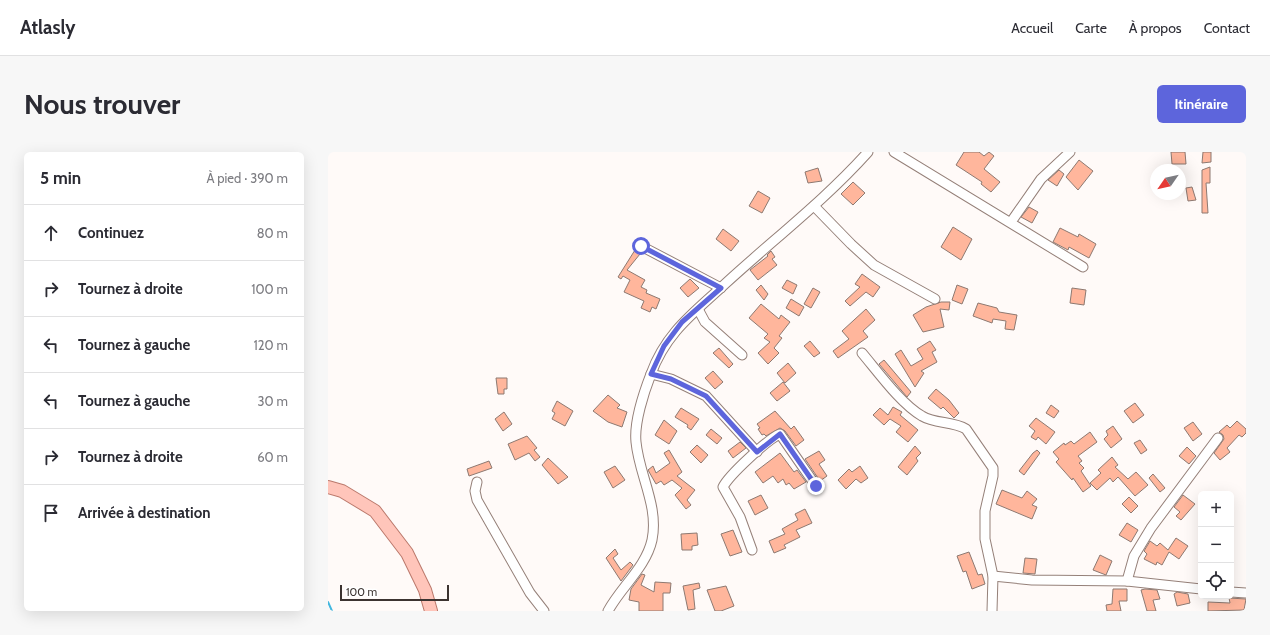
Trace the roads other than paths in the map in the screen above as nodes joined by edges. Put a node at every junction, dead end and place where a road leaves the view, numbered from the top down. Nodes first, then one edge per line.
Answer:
1 (868, 152) edge
2 (894, 152) edge
3 (1070, 152) edge
4 (814, 206) junction
5 (1011, 222) junction
6 (641, 246) dead end
7 (1083, 267) dead end
8 (721, 288) junction
9 (935, 299) dead end
10 (698, 309) junction
11 (862, 353) dead end
12 (742, 355) dead end
13 (651, 374) junction
14 (1218, 438) dead end
15 (757, 452) junction
16 (477, 482) dead end
17 (816, 486) dead end
18 (328, 487) edge
19 (752, 550) dead end
20 (993, 576) junction
21 (1127, 581) junction
22 (1198, 589) edge
23 (1234, 592) edge
24 (1246, 593) edge
25 (609, 610) edge
26 (431, 611) edge
27 (544, 611) edge
28 (992, 611) edge

1 - 4 street
2 - 5 street
3 - 5 street
4 - 8 street
4 - 9 street
5 - 7 street
6 - 8 street
8 - 10 street
10 - 12 street
10 - 13 street
11 - 20 street
13 - 15 street
13 - 25 street
14 - 21 street
15 - 17 street
15 - 19 street
16 - 27 street
18 - 26 main road
20 - 21 street
20 - 28 street
21 - 22 street
23 - 24 street

